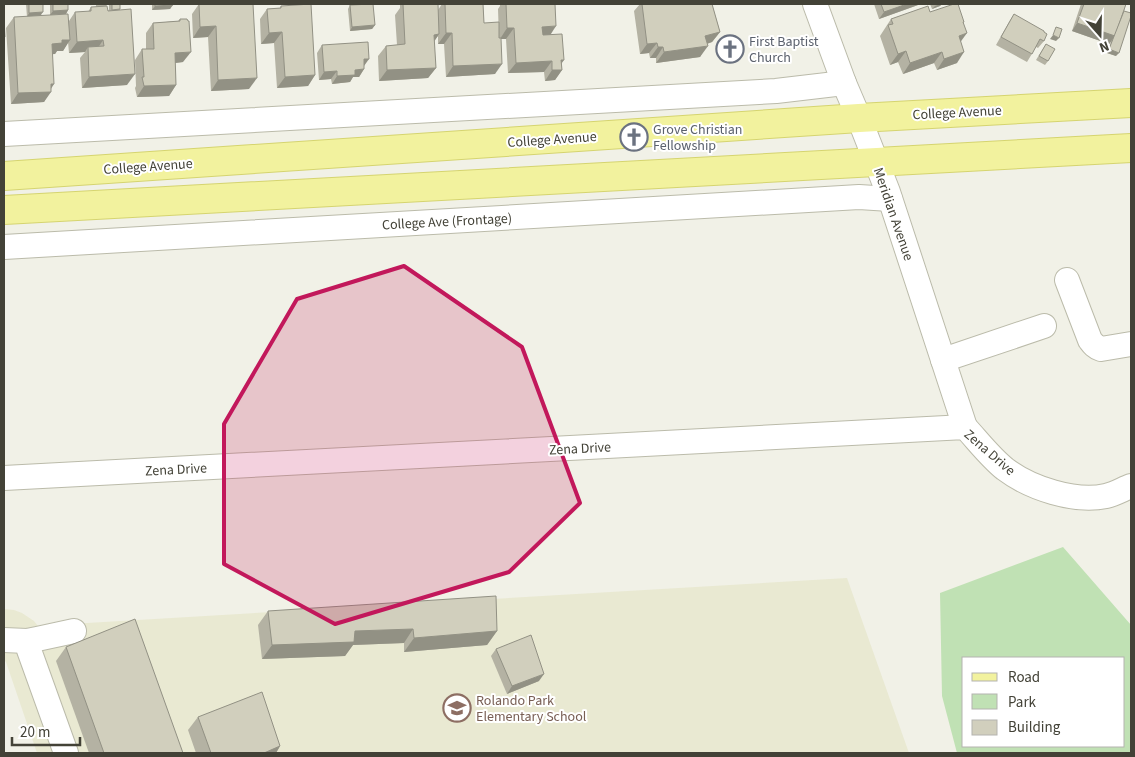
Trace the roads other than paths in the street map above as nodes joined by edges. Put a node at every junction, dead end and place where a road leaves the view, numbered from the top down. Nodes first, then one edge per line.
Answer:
1 (815, 4) edge
2 (844, 83) junction
3 (1131, 103) edge
4 (859, 118) junction
5 (4, 134) edge
6 (1131, 148) edge
7 (876, 162) junction
8 (4, 176) edge
9 (890, 199) junction
10 (4, 210) edge
11 (4, 247) edge
12 (1067, 280) dead end
13 (1044, 326) dead end
14 (1131, 344) edge
15 (943, 360) junction
16 (965, 427) junction
17 (4, 478) edge
18 (1131, 486) edge
19 (74, 631) dead end
20 (4, 640) edge
21 (27, 641) junction
22 (66, 753) edge

1 - 2 street, Meridian Avenue
2 - 4 street, Meridian Avenue
2 - 5 street
3 - 4 main road, College Avenue
4 - 7 street, Meridian Avenue
4 - 8 main road, College Avenue
6 - 7 main road
7 - 9 street, Meridian Avenue
7 - 10 main road
9 - 11 street, College Ave (Frontage)
9 - 15 street, Meridian Avenue
12 - 14 street
13 - 15 street
15 - 16 street, Meridian Avenue
16 - 17 street, Zena Drive
16 - 18 street, Zena Drive
19 - 21 street
20 - 21 street
21 - 22 street

